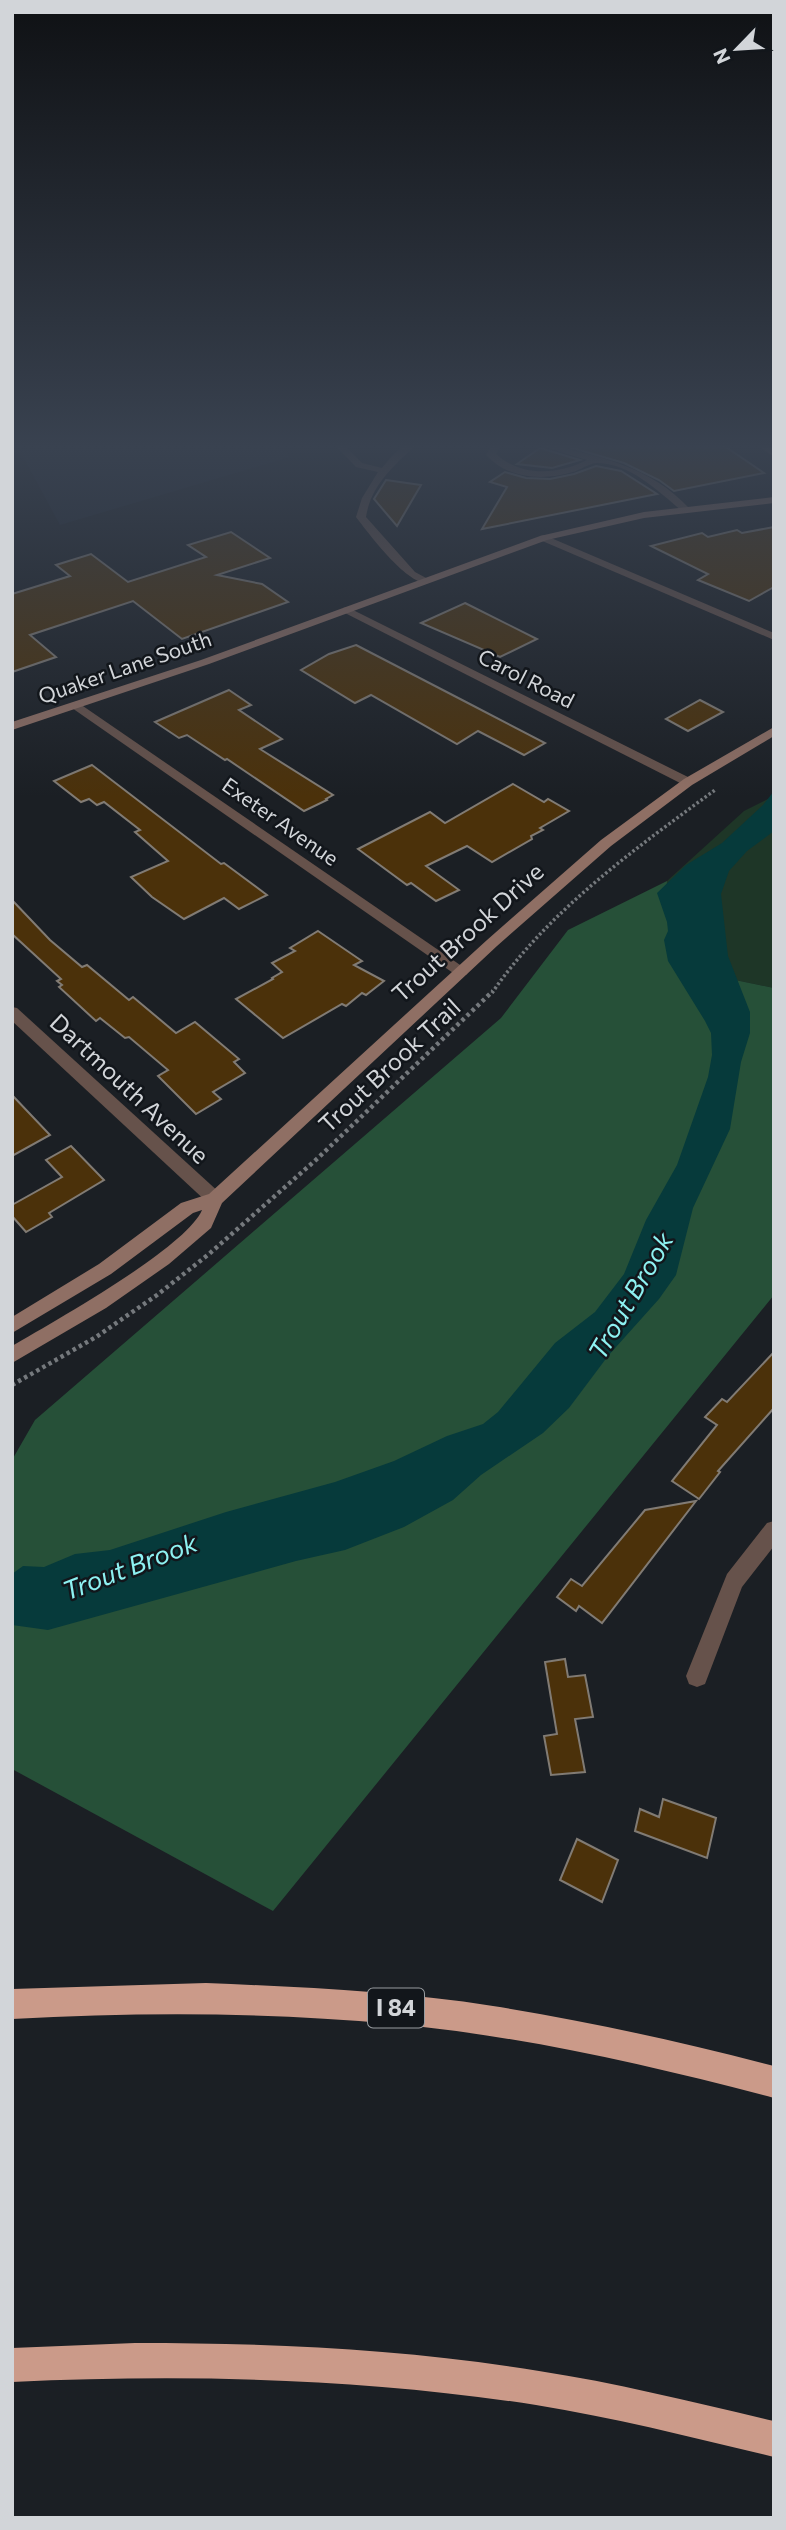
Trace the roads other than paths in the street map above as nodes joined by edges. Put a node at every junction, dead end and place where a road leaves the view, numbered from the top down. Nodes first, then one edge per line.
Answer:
1 (400, 561) edge
2 (480, 561) edge
3 (598, 561) edge
4 (424, 581) junction
5 (347, 610) junction
6 (774, 637) edge
7 (76, 706) junction
8 (12, 726) edge
9 (774, 731) edge
10 (688, 782) junction
11 (461, 972) junction
12 (12, 1012) edge
13 (215, 1199) junction
14 (12, 1326) edge
15 (12, 1355) edge
16 (774, 1530) edge
17 (697, 1676) dead end
18 (12, 2004) edge
19 (774, 2082) edge
20 (12, 2365) edge
21 (774, 2439) edge

1 - 4 street
2 - 4 main road, Quaker Lane South
3 - 6 street
4 - 5 main road, Quaker Lane South
5 - 7 main road, Quaker Lane South
5 - 10 street, Carol Road
7 - 8 main road, Quaker Lane South
7 - 11 street, Exeter Avenue
9 - 10 main road, Trout Brook Drive
10 - 11 main road, Trout Brook Drive
11 - 13 main road, Trout Brook Drive
12 - 13 street, Dartmouth Avenue
13 - 14 main road, Trout Brook Drive
13 - 15 main road, Trout Brook Drive
16 - 17 street
18 - 19 highway, I 84
20 - 21 highway

